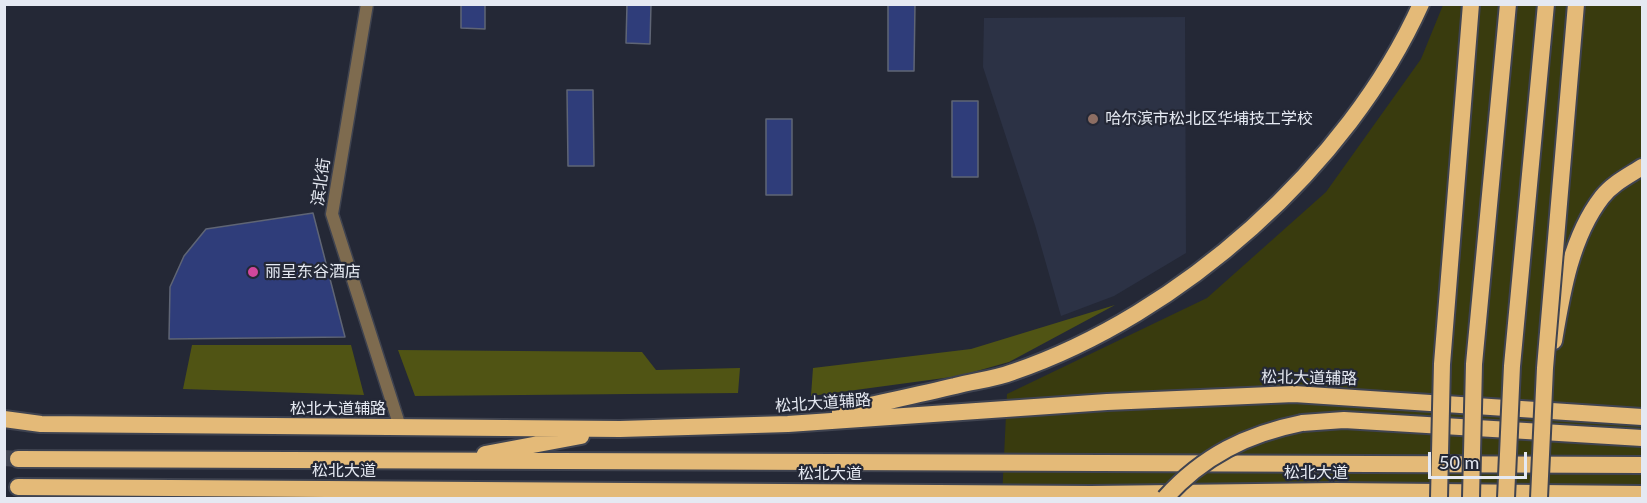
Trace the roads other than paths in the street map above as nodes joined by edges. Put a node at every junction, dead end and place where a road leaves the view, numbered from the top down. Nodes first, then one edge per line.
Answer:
1 (367, 4) edge
2 (1421, 4) edge
3 (1471, 4) edge
4 (1508, 4) edge
5 (1546, 4) edge
6 (1576, 4) edge
7 (1642, 167) edge
8 (1544, 392) junction
9 (1642, 417) edge
10 (4, 419) edge
11 (788, 424) junction
12 (400, 428) junction
13 (620, 429) junction
14 (1642, 438) edge
15 (18, 459) tunnel mouth
16 (447, 462) junction
17 (1642, 465) edge
18 (18, 487) dead end
19 (472, 490) junction
20 (1642, 494) edge
21 (510, 498) edge
22 (1166, 498) edge
23 (1439, 498) edge
24 (1470, 498) edge
25 (1506, 498) edge
26 (1539, 498) edge

1 - 12 street, 滨北街
2 - 11 highway
3 - 23 highway, bridge
4 - 24 highway, bridge
5 - 25 highway, bridge
6 - 8 highway, bridge
7 - 8 highway, bridge
8 - 26 highway, bridge
9 - 11 highway, 松北大道辅路
10 - 12 highway, 松北大道辅路
11 - 13 highway, 松北大道辅路
12 - 13 highway, 松北大道辅路
13 - 16 highway
14 - 22 highway, bridge
15 - 16 highway, 松北大道
16 - 17 highway, 松北大道
18 - 19 highway, 松北大道
19 - 20 highway, 松北大道
19 - 21 highway

